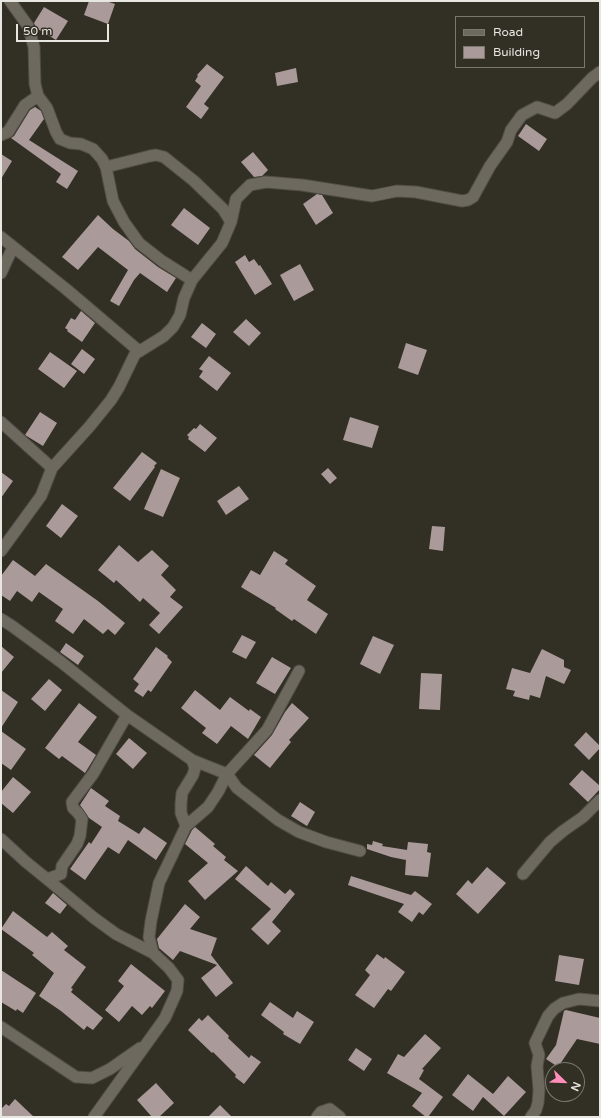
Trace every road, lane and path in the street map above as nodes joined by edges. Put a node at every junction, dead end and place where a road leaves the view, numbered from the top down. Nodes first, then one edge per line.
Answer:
1 (10, 1) edge
2 (600, 72) edge
3 (38, 96) junction
4 (1, 135) edge
5 (106, 167) junction
6 (231, 222) junction
7 (1, 237) edge
8 (13, 247) junction
9 (1, 273) edge
10 (192, 280) junction
11 (139, 351) junction
12 (1, 422) edge
13 (52, 468) junction
14 (1, 551) edge
15 (1, 619) edge
16 (299, 670) dead end
17 (127, 715) junction
18 (192, 760) junction
19 (227, 774) junction
20 (600, 800) edge
21 (186, 826) junction
22 (1, 839) edge
23 (360, 851) dead end
24 (523, 874) dead end
25 (48, 879) junction
26 (153, 953) junction
27 (600, 1001) edge
28 (1, 1027) edge
29 (147, 1043) junction
30 (94, 1117) edge
31 (317, 1117) edge
32 (340, 1117) edge
33 (531, 1117) edge

1 - 3 street
2 - 6 street
3 - 4 street
3 - 5 street
5 - 6 street
5 - 10 street
6 - 10 street
7 - 8 street
8 - 9 street
8 - 11 street
10 - 11 street
11 - 13 street
12 - 13 street
13 - 14 street
15 - 17 street
16 - 19 street
17 - 18 street
17 - 25 street
18 - 19 street
18 - 21 street
19 - 21 street
19 - 23 street
20 - 24 street
21 - 26 street
22 - 25 street
25 - 26 street
26 - 29 street
27 - 33 street
28 - 29 street
29 - 30 street
31 - 32 street

